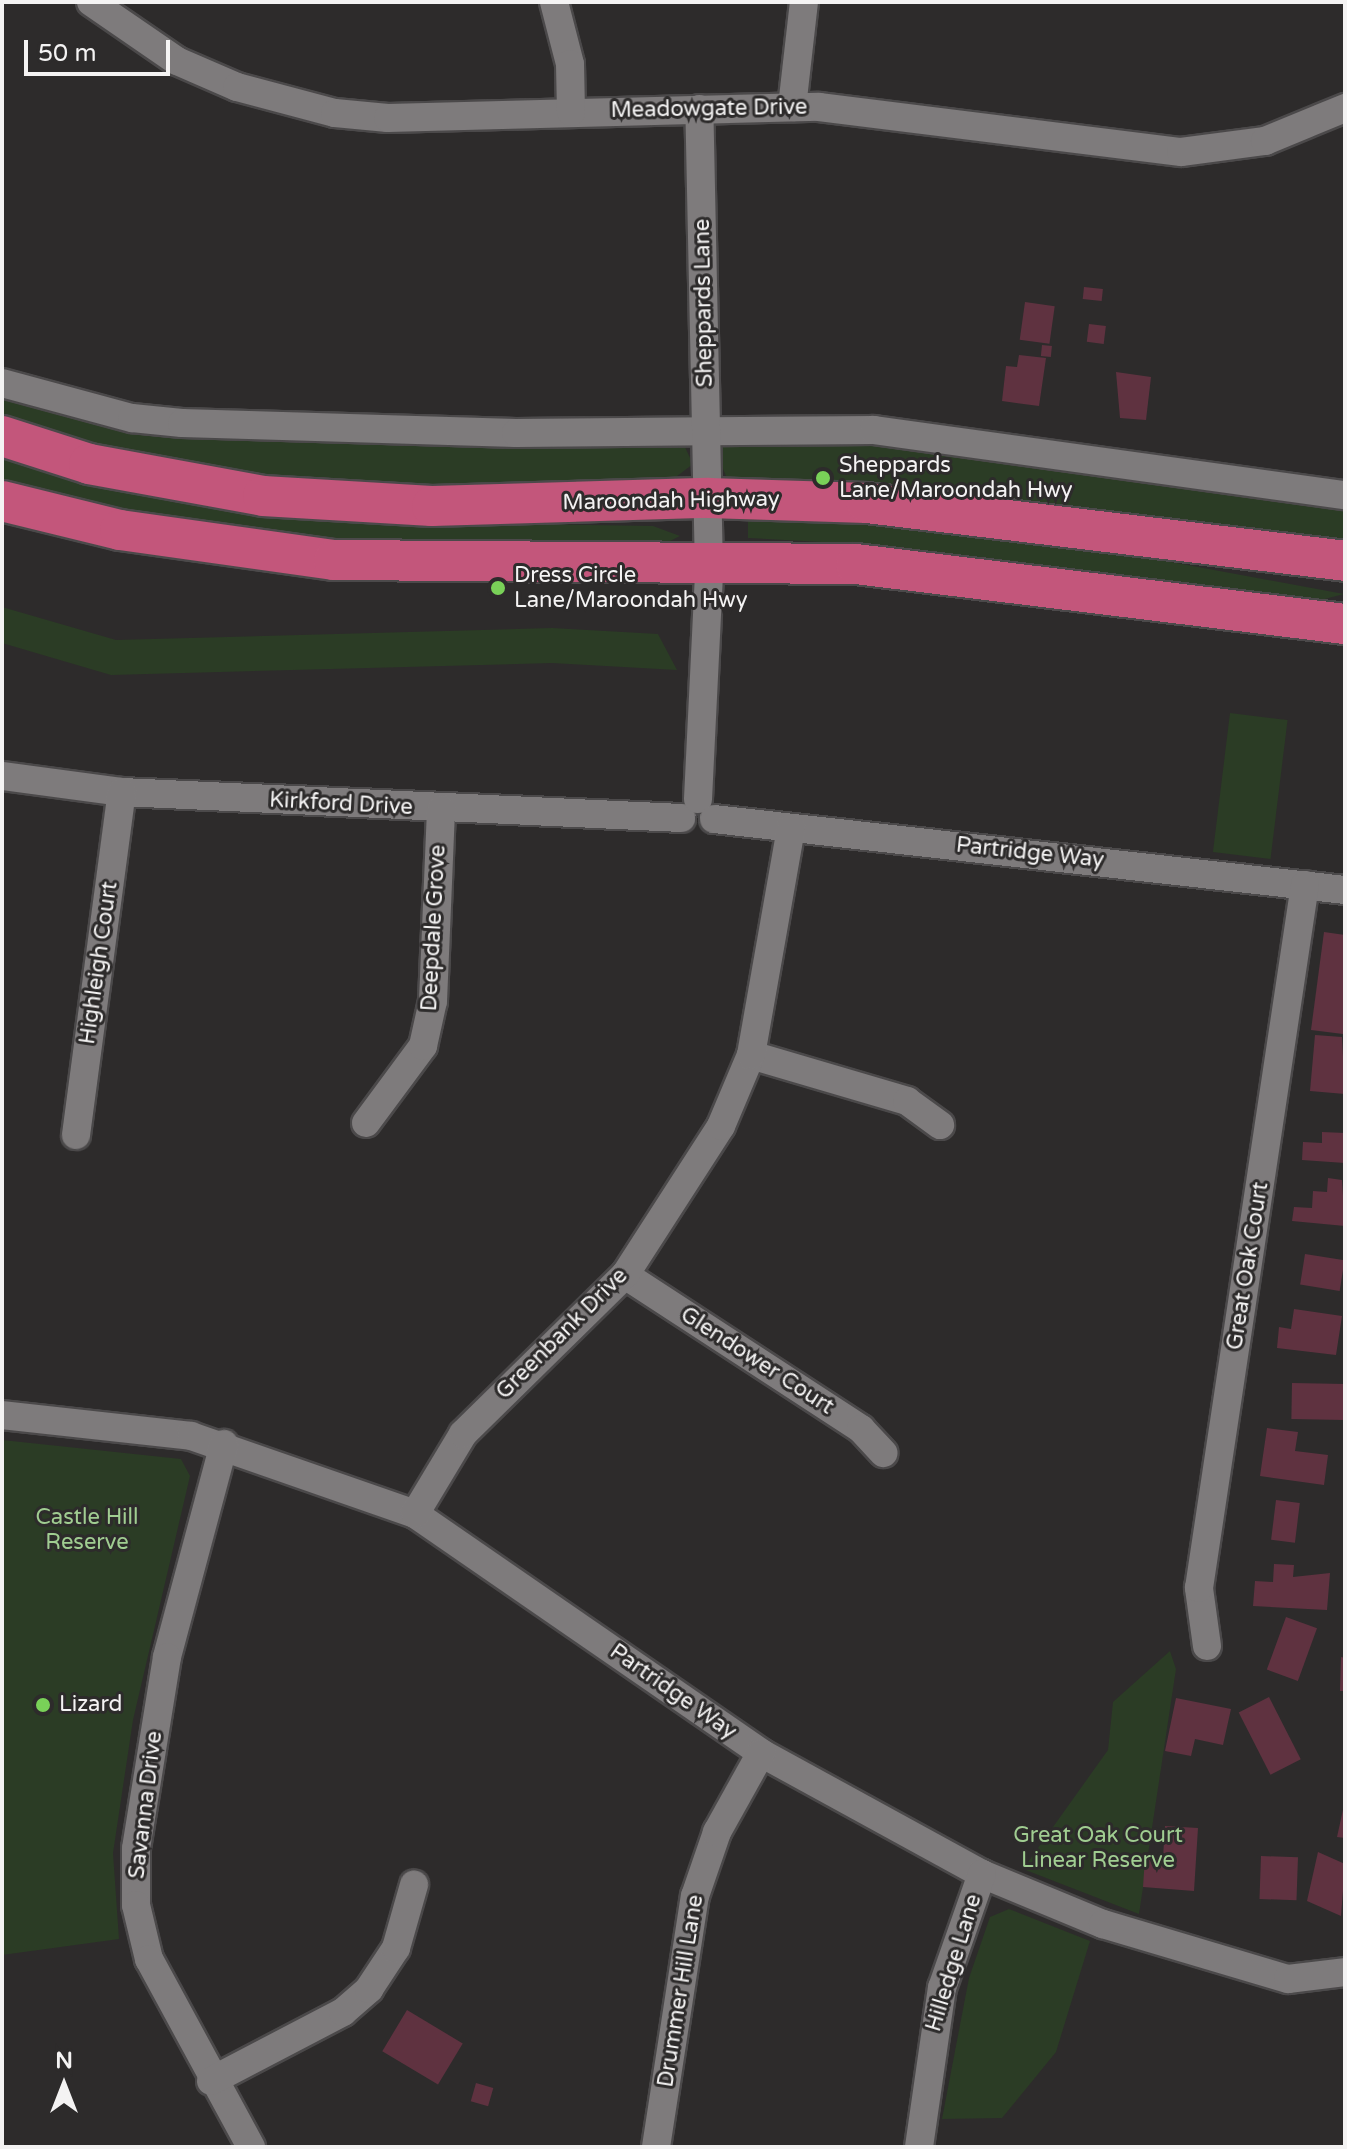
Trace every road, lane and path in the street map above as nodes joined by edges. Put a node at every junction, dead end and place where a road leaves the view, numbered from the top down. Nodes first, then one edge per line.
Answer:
1 (91, 2) edge
2 (554, 2) edge
3 (804, 2) edge
4 (792, 107) junction
5 (1345, 108) edge
6 (699, 109) junction
7 (571, 112) junction
8 (2, 383) edge
9 (707, 428) junction
10 (2, 436) edge
11 (1345, 495) edge
12 (708, 498) junction
13 (2, 501) edge
14 (709, 560) junction
15 (1345, 561) edge
16 (1345, 624) edge
17 (2, 776) edge
18 (122, 792) junction
19 (441, 809) junction
20 (697, 812) junction
21 (791, 829) junction
22 (1305, 885) junction
23 (1345, 890) edge
24 (751, 1055) junction
25 (366, 1123) dead end
26 (940, 1125) dead end
27 (76, 1135) dead end
28 (625, 1275) junction
29 (2, 1415) edge
30 (224, 1444) junction
31 (883, 1453) dead end
32 (415, 1514) junction
33 (1207, 1646) dead end
34 (761, 1753) junction
35 (982, 1874) junction
36 (414, 1885) dead end
37 (1345, 1972) edge
38 (211, 2081) junction
39 (251, 2147) edge
40 (656, 2147) edge
41 (919, 2147) edge

1 - 7 street, Meadowgate Drive
2 - 7 street
3 - 4 street
4 - 5 street, Meadowgate Drive
4 - 6 street, Meadowgate Drive
6 - 7 street, Meadowgate Drive
6 - 9 street, Sheppards Lane
8 - 9 street
9 - 11 street
9 - 12 street, Sheppards Lane
10 - 12 highway, Maroondah Highway
12 - 14 street, Sheppards Lane
12 - 15 highway, Maroondah Highway
13 - 14 highway
14 - 16 highway
14 - 20 street, Sheppards Lane
17 - 18 street, Kirkford Drive
18 - 19 street, Kirkford Drive
18 - 27 street, Highleigh Court
19 - 20 street, Kirkford Drive
19 - 25 street, Deepdale Grove
20 - 21 street, Partridge Way
21 - 22 street, Partridge Way
21 - 24 street, Greenbank Drive
22 - 23 street, Partridge Way
22 - 33 street, Great Oak Court
24 - 26 street
24 - 28 street, Greenbank Drive
28 - 31 street, Glendower Court
28 - 32 street, Greenbank Drive
29 - 30 street, Partridge Way
30 - 32 street, Partridge Way
30 - 38 street, Savanna Drive
32 - 34 street, Partridge Way
34 - 35 street, Partridge Way
34 - 40 street, Drummer Hill Lane
35 - 37 street, Partridge Way
35 - 41 street, Hilledge Lane
36 - 38 street
38 - 39 street, Savanna Drive

